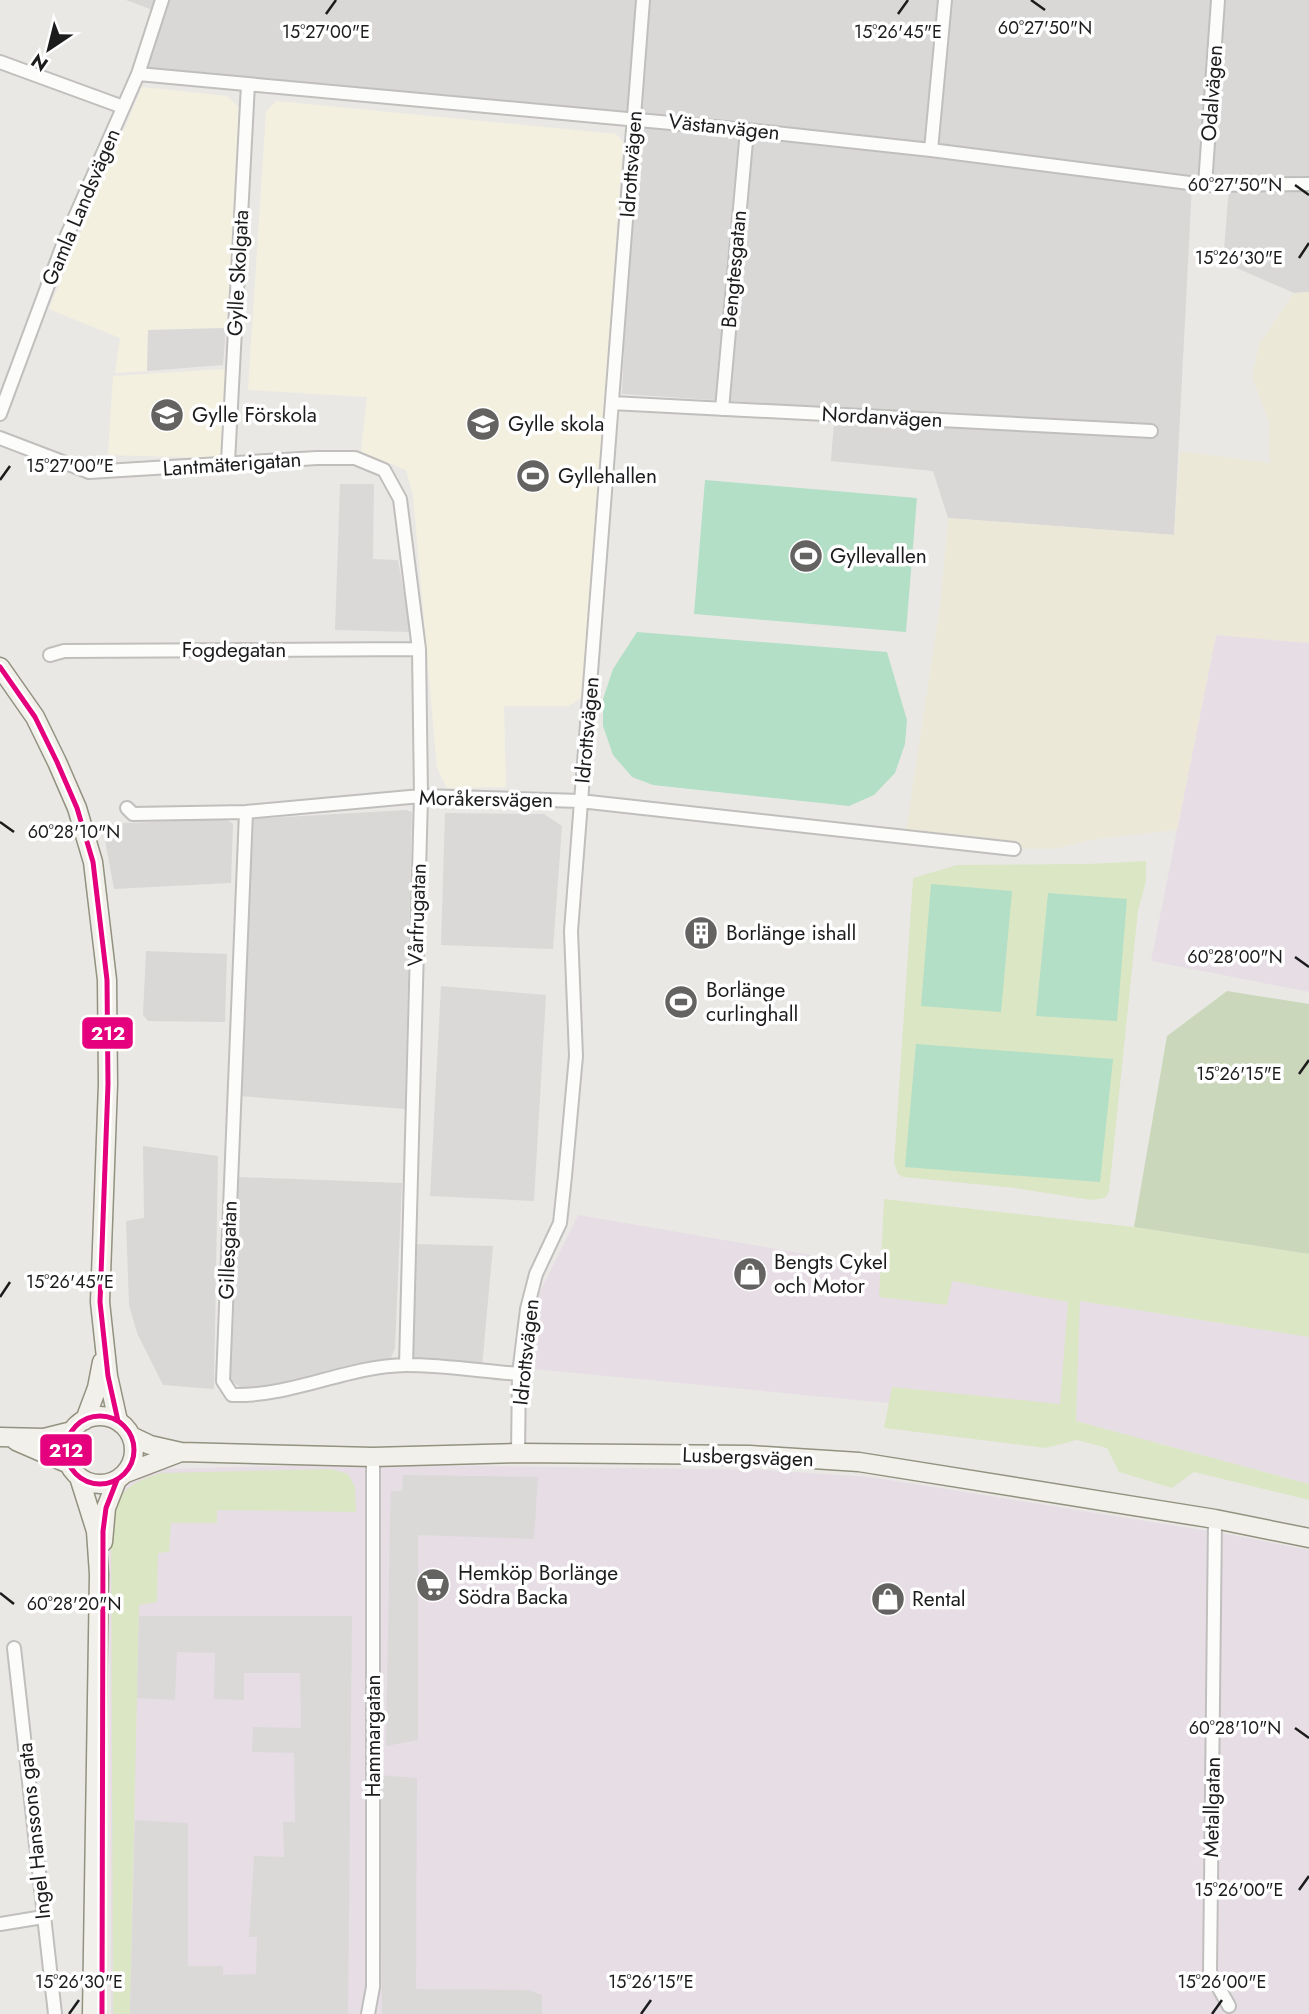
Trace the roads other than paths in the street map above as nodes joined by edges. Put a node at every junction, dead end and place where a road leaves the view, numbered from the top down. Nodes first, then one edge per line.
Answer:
1 (162, 0) edge
2 (643, 0) edge
3 (945, 0) edge
4 (1218, 0) edge
5 (0, 62) edge
6 (138, 74) junction
7 (248, 84) junction
8 (123, 107) junction
9 (635, 118) junction
10 (747, 130) junction
11 (932, 150) junction
12 (1309, 184) edge
13 (1206, 185) junction
14 (612, 403) junction
15 (722, 409) junction
16 (0, 414) edge
17 (1151, 431) dead end
18 (0, 438) edge
19 (229, 462) junction
20 (384, 470) joint
21 (419, 649) junction
22 (50, 655) dead end
23 (0, 667) edge
24 (0, 679) edge
25 (421, 796) junction
26 (580, 801) junction
27 (77, 808) junction
28 (127, 808) dead end
29 (246, 812) junction
30 (1014, 849) dead end
31 (106, 1342) junction
32 (406, 1365) junction
33 (519, 1374) junction
34 (118, 1421) junction
35 (78, 1426) junction
36 (131, 1436) junction
37 (3, 1437) edge
38 (181, 1452) junction
39 (518, 1453) junction
40 (373, 1457) junction
41 (74, 1471) junction
42 (122, 1476) junction
43 (1215, 1519) junction
44 (1309, 1538) edge
45 (15, 1648) dead end
46 (43, 1917) junction
47 (0, 1924) edge
48 (1229, 2006) dead end
49 (55, 2014) edge
50 (92, 2014) edge
51 (102, 2014) edge
52 (368, 2014) edge

1 - 6 street, Gamla Landsvägen
2 - 9 street, Idrottsvägen
3 - 11 street
4 - 13 street, Odalvägen
5 - 8 street
6 - 7 street, Västanvägen
6 - 8 street, Gamla Landsvägen
7 - 9 street, Västanvägen
7 - 19 street, Gylle Skolgata
8 - 16 street, Gamla Landsvägen
9 - 10 street, Västanvägen
9 - 14 street, Idrottsvägen
10 - 11 street, Västanvägen
10 - 15 street, Bengtesgatan
11 - 13 street, Västanvägen
12 - 13 street, Västanvägen
14 - 15 street, Nordanvägen
14 - 26 street, Idrottsvägen
15 - 17 street, Nordanvägen
18 - 19 street, Lantmäterigatan
19 - 20 street, Lantmäterigatan
20 - 21 street, Vårfrugatan
21 - 22 street, Fogdegatan
21 - 25 street, Vårfrugatan
23 - 27 street
24 - 27 street
25 - 26 street, Moråkersvägen
25 - 29 street, Moråkersvägen
25 - 32 street, Vårfrugatan
26 - 30 street, Moråkersvägen
26 - 33 street, Idrottsvägen
27 - 31 street
28 - 29 street, Moråkersvägen
29 - 32 street, Gillesgatan
31 - 34 street
31 - 35 street
32 - 33 street, Gillesgatan
33 - 39 street, Idrottsvägen
34 - 35 street
34 - 36 street
35 - 37 street
35 - 41 street
36 - 38 street, Lusbergsvägen
36 - 42 street
37 - 41 street
38 - 40 street, Lusbergsvägen
38 - 42 street, Lusbergsvägen
39 - 40 street, Lusbergsvägen
39 - 43 street, Lusbergsvägen
40 - 52 street, Hammargatan
41 - 42 street
41 - 50 street
42 - 51 street
43 - 44 street, Lusbergsvägen
43 - 48 street, Metallgatan
45 - 46 street, Ingel Hanssons gata
46 - 47 street
46 - 49 street, Ingel Hanssons gata

